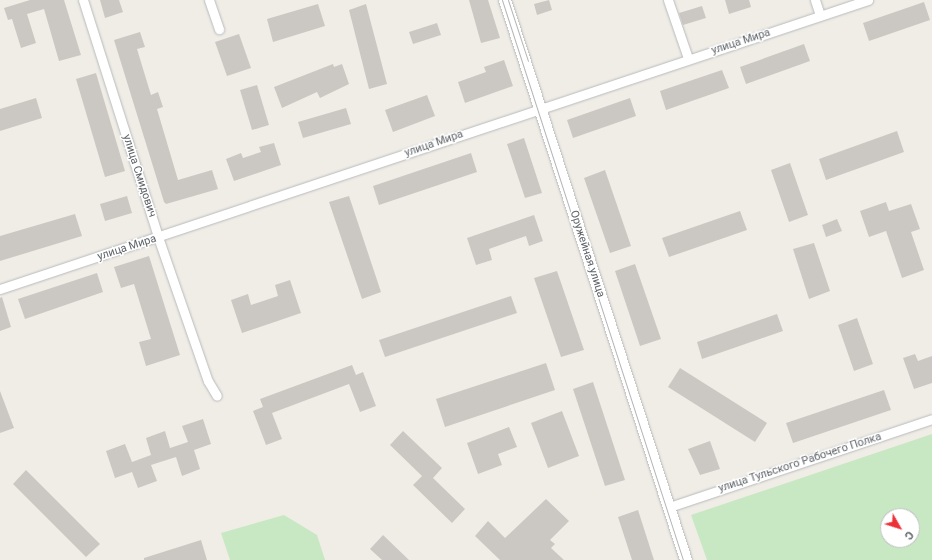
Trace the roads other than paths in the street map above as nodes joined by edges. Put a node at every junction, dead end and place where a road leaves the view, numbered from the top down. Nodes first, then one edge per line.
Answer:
1 (83, 0) edge
2 (209, 0) edge
3 (505, 0) edge
4 (668, 0) edge
5 (815, 0) edge
6 (868, 0) edge
7 (820, 15) junction
8 (219, 29) dead end
9 (688, 58) junction
10 (540, 110) junction
11 (158, 237) junction
12 (0, 289) edge
13 (217, 396) dead end
14 (932, 419) edge
15 (669, 507) junction
16 (686, 560) edge

1 - 11 street, улица Смидович
2 - 8 street
3 - 10 street, Оружейная улица
4 - 9 street
5 - 7 street
6 - 7 street, улица Мира
7 - 9 street, улица Мира
9 - 10 street, улица Мира
10 - 11 street, улица Мира
10 - 15 street, Оружейная улица
11 - 12 street, улица Мира
11 - 13 street, улица Смидович
14 - 15 street, улица Тульского Рабочего Полка
15 - 16 street, Оружейная улица

